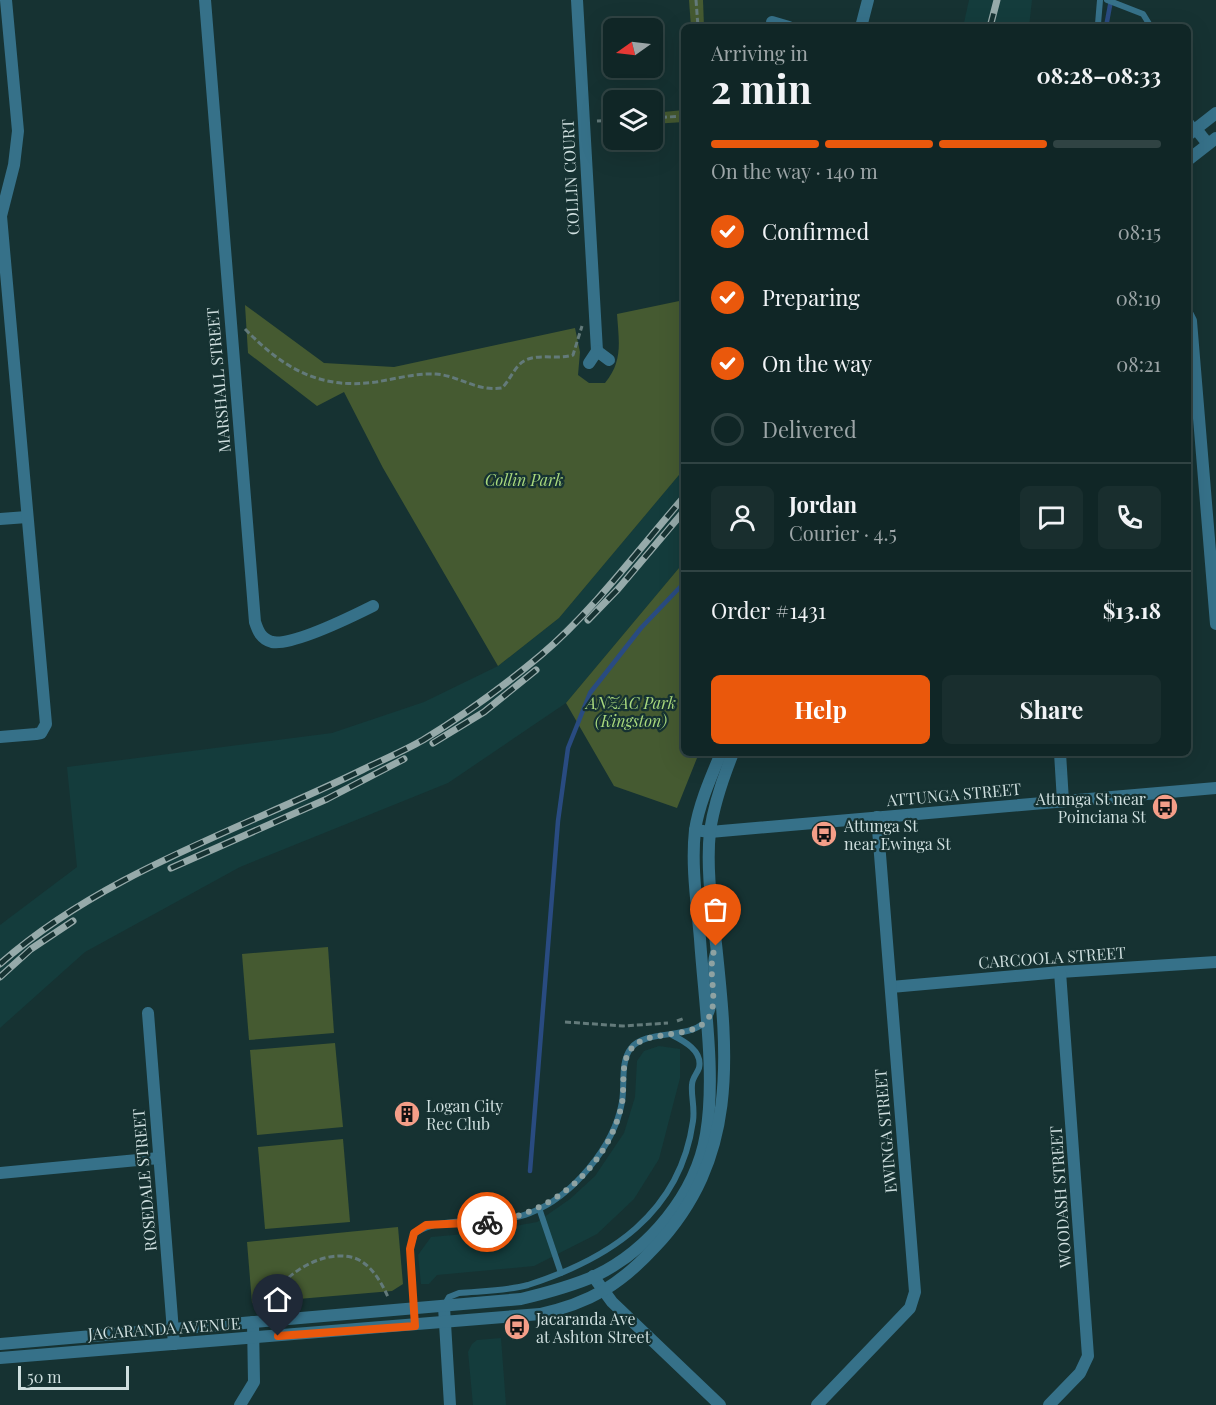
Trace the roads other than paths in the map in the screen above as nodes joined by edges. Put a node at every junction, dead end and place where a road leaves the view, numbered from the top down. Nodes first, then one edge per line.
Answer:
1 (6, 0) edge
2 (205, 0) edge
3 (577, 0) edge
4 (868, 0) edge
5 (1100, 0) edge
6 (1107, 0) edge
7 (772, 22) dead end
8 (779, 24) edge
9 (862, 24) edge
10 (1098, 24) dead end
11 (1150, 24) edge
12 (1216, 113) edge
13 (1192, 132) edge
14 (1212, 141) edge
15 (1191, 158) edge
16 (1191, 321) edge
17 (597, 351) junction
18 (609, 360) dead end
19 (589, 363) dead end
20 (27, 517) junction
21 (0, 519) edge
22 (373, 606) dead end
23 (1216, 616) edge
24 (1216, 624) edge
25 (0, 737) edge
26 (720, 756) edge
27 (732, 756) edge
28 (1059, 756) edge
29 (1216, 788) edge
30 (1063, 801) junction
31 (877, 817) junction
32 (696, 830) junction
33 (710, 832) junction
34 (716, 946) junction
35 (1216, 962) edge
36 (1060, 972) junction
37 (891, 987) junction
38 (148, 1013) dead end
39 (706, 1022) junction
40 (672, 1035) junction
41 (703, 1067) junction
42 (159, 1158) junction
43 (0, 1173) edge
44 (539, 1208) junction
45 (561, 1272) junction
46 (593, 1276) junction
47 (602, 1292) junction
48 (444, 1307) junction
49 (414, 1309) junction
50 (254, 1322) junction
51 (445, 1324) junction
52 (415, 1326) junction
53 (172, 1329) junction
54 (255, 1338) junction
55 (0, 1344) edge
56 (174, 1344) junction
57 (0, 1358) edge
58 (240, 1405) edge
59 (450, 1405) edge
60 (720, 1405) edge
61 (817, 1405) edge
62 (1049, 1405) edge

1 - 20 street
2 - 22 street, MARSHALL STREET
3 - 17 street, COLLIN COURT
4 - 9 street
5 - 10 lane
6 - 11 lane
7 - 8 street
12 - 13 street
13 - 14 street
14 - 15 street
16 - 23 street
17 - 18 street
17 - 19 street
20 - 21 street
20 - 25 street
23 - 24 street
26 - 32 street, JACARANDA AVENUE
27 - 33 street, JACARANDA AVENUE
28 - 30 street
29 - 30 street, ATTUNGA STREET
30 - 31 street, ATTUNGA STREET
31 - 33 street, ATTUNGA STREET
31 - 37 street, EWINGA STREET
32 - 33 street, ATTUNGA STREET
32 - 39 street, JACARANDA AVENUE
33 - 34 street, JACARANDA AVENUE
34 - 39 lane
34 - 47 street, JACARANDA AVENUE
35 - 36 street, CARCOOLA STREET
36 - 37 street, CARCOOLA STREET
36 - 62 street, WOODASH STREET
37 - 61 street, EWINGA STREET
38 - 42 street, ROSEDALE STREET
39 - 40 lane
39 - 41 street, JACARANDA AVENUE
40 - 41 lane
40 - 44 lane
41 - 45 lane
41 - 46 street, JACARANDA AVENUE
42 - 43 street
42 - 53 street, ROSEDALE STREET
44 - 45 lane
44 - 49 lane
45 - 48 lane
46 - 47 street
46 - 48 street, JACARANDA AVENUE
47 - 51 street, JACARANDA AVENUE
47 - 60 street
48 - 49 street, JACARANDA AVENUE
48 - 51 street
49 - 50 street, JACARANDA AVENUE
49 - 52 lane
50 - 53 street, JACARANDA AVENUE
50 - 54 street
51 - 52 street, JACARANDA AVENUE
51 - 59 street
52 - 54 street, JACARANDA AVENUE
53 - 55 street, JACARANDA AVENUE
53 - 56 street, ROSEDALE STREET
54 - 56 street, JACARANDA AVENUE
54 - 58 street
56 - 57 street, JACARANDA AVENUE

